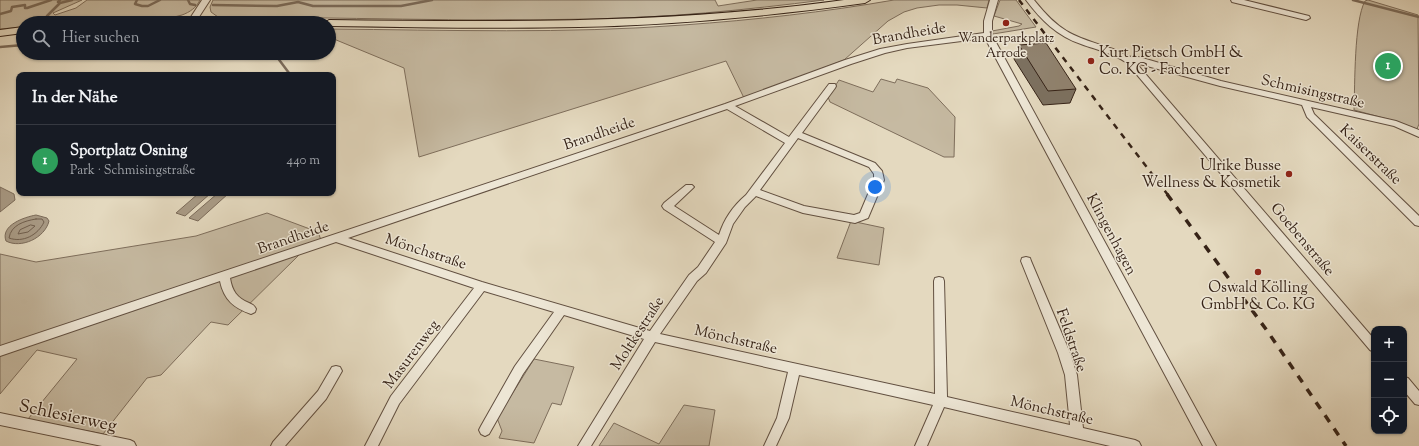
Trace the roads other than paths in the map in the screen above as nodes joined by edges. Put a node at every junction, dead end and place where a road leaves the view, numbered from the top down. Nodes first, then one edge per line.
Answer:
1 (206, 0) edge
2 (865, 0) edge
3 (994, 0) edge
4 (1030, 0) edge
5 (1235, 0) edge
6 (196, 16) edge
7 (1306, 18) dead end
8 (336, 23) edge
9 (16, 31) edge
10 (0, 32) edge
11 (988, 35) junction
12 (1130, 61) junction
13 (832, 86) dead end
14 (1306, 104) junction
15 (728, 106) junction
16 (1419, 134) edge
17 (793, 138) junction
18 (689, 187) dead end
19 (754, 191) junction
20 (1419, 222) edge
21 (336, 238) junction
22 (721, 241) junction
23 (1026, 261) dead end
24 (224, 276) junction
25 (939, 281) dead end
26 (482, 286) junction
27 (251, 309) dead end
28 (562, 309) junction
29 (652, 337) junction
30 (1371, 343) edge
31 (0, 351) edge
32 (795, 369) junction
33 (336, 371) dead end
34 (1407, 386) edge
35 (1419, 400) edge
36 (941, 401) junction
37 (0, 419) edge
38 (485, 430) dead end
39 (1077, 432) junction
40 (130, 446) edge
41 (277, 446) edge
42 (371, 446) edge
43 (584, 446) edge
44 (770, 446) edge
45 (921, 446) edge
46 (1135, 446) edge
47 (1210, 446) edge

1 - 6 street
2 - 8 main road
3 - 11 street
4 - 12 street
5 - 7 street
9 - 10 main road
11 - 15 street, Brandheide
11 - 47 street, Klingenhagen
12 - 14 street, Schmisingstraße
12 - 30 street, Goebenstraße
13 - 17 street, Moltkestraße
14 - 16 street, Schmisingstraße
14 - 20 street, Kaiserstraße
15 - 17 street
15 - 21 street, Brandheide
17 - 19 street, Moltkestraße
17 - 19 street
18 - 22 street
19 - 22 street, Moltkestraße
21 - 24 street, Brandheide
21 - 26 street, Mönchstraße
22 - 29 street, Moltkestraße
23 - 39 street, Feldstraße
24 - 27 street
24 - 31 street, Brandheide
25 - 36 street
26 - 28 street, Mönchstraße
26 - 42 street, Masurenweg
28 - 29 street, Mönchstraße
28 - 38 street
29 - 32 street, Mönchstraße
29 - 43 street, Moltkestraße
32 - 36 street, Mönchstraße
32 - 44 street
33 - 41 street
34 - 35 street
36 - 39 street, Mönchstraße
36 - 45 street
37 - 40 street, Schlesierweg
39 - 46 street, Mönchstraße

